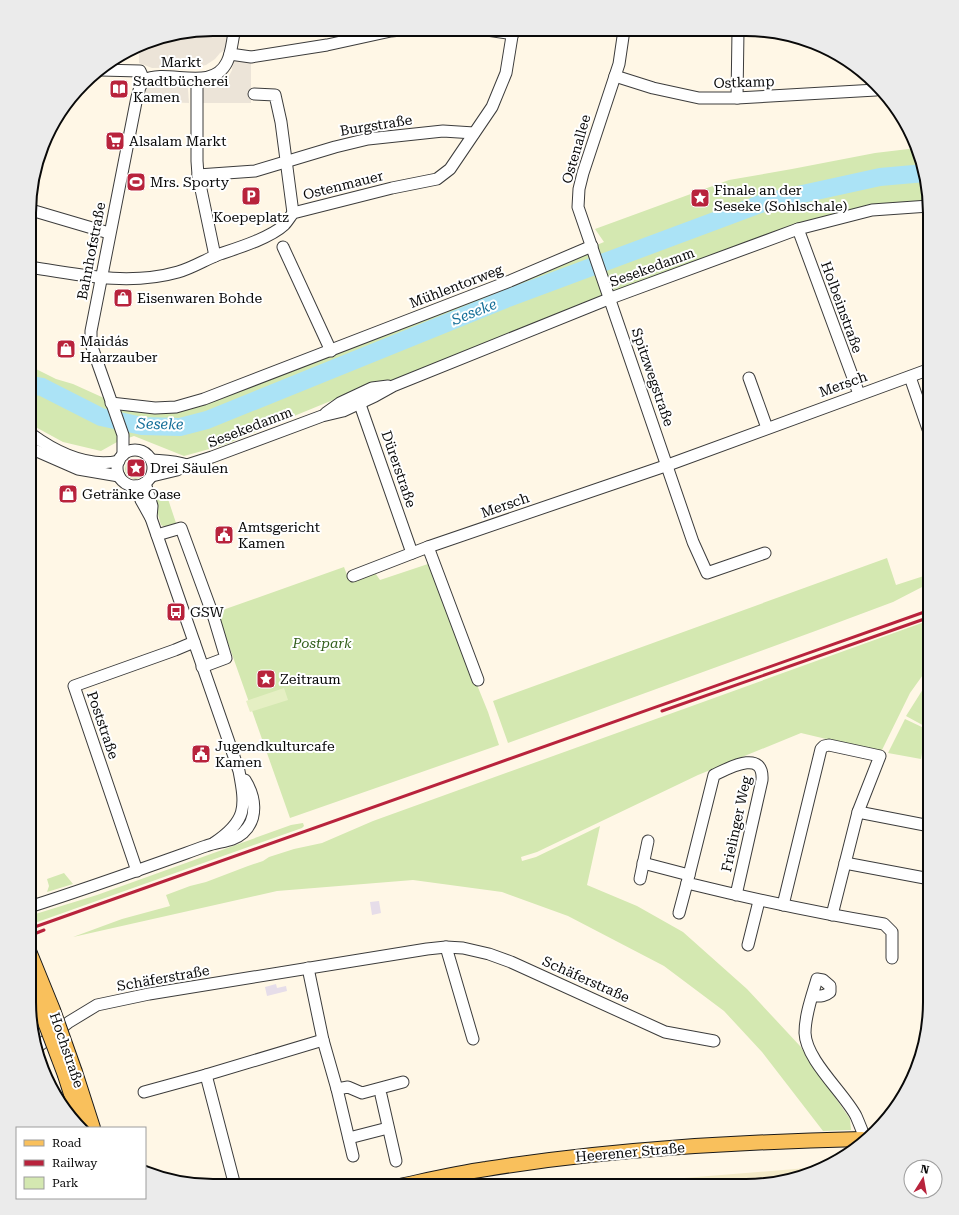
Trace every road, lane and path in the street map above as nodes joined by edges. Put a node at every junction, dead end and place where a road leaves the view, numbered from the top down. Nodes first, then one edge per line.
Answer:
1 (234, 36) edge
2 (368, 36) edge
3 (512, 36) edge
4 (623, 36) edge
5 (738, 36) edge
6 (230, 54) junction
7 (108, 71) edge
8 (142, 76) junction
9 (615, 76) junction
10 (197, 79) junction
11 (873, 90) edge
12 (254, 94) dead end
13 (737, 98) junction
14 (474, 133) junction
15 (286, 161) junction
16 (198, 175) junction
17 (923, 206) edge
18 (36, 211) edge
19 (293, 213) junction
20 (798, 229) junction
21 (109, 233) junction
22 (283, 247) dead end
23 (593, 251) junction
24 (215, 256) junction
25 (36, 268) edge
26 (102, 278) junction
27 (611, 298) junction
28 (331, 351) junction
29 (923, 372) edge
30 (910, 377) junction
31 (749, 378) dead end
32 (859, 394) junction
33 (359, 400) junction
34 (113, 407) junction
35 (923, 415) edge
36 (767, 428) junction
37 (123, 435) junction
38 (36, 439) edge
39 (137, 450) junction
40 (36, 451) edge
41 (121, 458) junction
42 (152, 460) junction
43 (187, 465) junction
44 (668, 465) junction
45 (119, 476) junction
46 (144, 482) junction
47 (157, 535) junction
48 (428, 547) junction
49 (412, 553) junction
50 (765, 553) dead end
51 (353, 576) dead end
52 (194, 642) junction
53 (202, 667) junction
54 (478, 680) dead end
55 (858, 812) junction
56 (923, 825) edge
57 (648, 841) dead end
58 (643, 863) junction
59 (845, 863) junction
60 (137, 871) junction
61 (923, 878) edge
62 (640, 879) dead end
63 (688, 879) junction
64 (736, 895) junction
65 (759, 900) junction
66 (36, 905) edge
67 (784, 905) junction
68 (679, 913) dead end
69 (832, 915) junction
70 (748, 945) dead end
71 (446, 947) junction
72 (892, 958) dead end
73 (36, 968) edge
74 (308, 968) junction
75 (36, 996) edge
76 (812, 996) dead end
77 (473, 1039) dead end
78 (323, 1040) junction
79 (714, 1041) dead end
80 (41, 1044) edge
81 (70, 1073) junction
82 (206, 1075) junction
83 (403, 1082) dead end
84 (337, 1090) junction
85 (144, 1092) dead end
86 (381, 1095) dead end
87 (79, 1118) edge
88 (93, 1127) edge
89 (388, 1128) junction
90 (863, 1135) edge
91 (349, 1138) junction
92 (858, 1139) edge
93 (353, 1156) dead end
94 (396, 1161) dead end
95 (233, 1179) edge
96 (435, 1179) edge

1 - 6 street, Markt
2 - 6 street
3 - 14 street, Ostenmauer
4 - 9 street, Ostenallee
5 - 13 street
6 - 10 street, Markt
7 - 8 street, Markt
8 - 10 street, Markt
8 - 21 street, Bahnhofstraße
9 - 13 street, Ostkamp
9 - 23 street, Ostenallee
10 - 16 street
11 - 13 street, Ostkamp
12 - 15 street
14 - 15 street, Burgstraße
14 - 19 street, Ostenmauer
15 - 16 street
15 - 19 street
16 - 24 street
17 - 20 street, Sesekedamm
18 - 21 street
19 - 24 street, Ostenmauer
20 - 27 street, Sesekedamm
20 - 32 street, Holbeinstraße
21 - 26 street, Bahnhofstraße
22 - 28 street
23 - 27 street, Ostenallee
23 - 28 street, Mühlentorweg
24 - 26 street, Ostenmauer
25 - 26 street, Ostenmauer
26 - 34 street, Bahnhofstraße
27 - 33 street, Sesekedamm
27 - 44 street, Spitzwegstraße
28 - 34 street, Mühlentorweg
29 - 30 street, Mersch
30 - 32 street, Mersch
30 - 35 street
31 - 36 street
32 - 36 street, Mersch
33 - 43 street, Sesekedamm
33 - 49 street, Dürerstraße
34 - 37 street, Bahnhofstraße
36 - 44 street, Mersch
37 - 39 street, Bahnhofstraße
37 - 41 street, Bahnhofstraße
38 - 41 street
39 - 41 street
39 - 42 street, Sesekedamm
40 - 45 street
41 - 45 street
42 - 43 street, Sesekedamm
42 - 46 street
43 - 46 street, Sesekedamm
44 - 48 street, Mersch
44 - 50 street
45 - 46 street
46 - 47 street
47 - 52 street
47 - 53 street
48 - 49 street, Mersch
48 - 54 street
49 - 51 street, Mersch
52 - 53 street
52 - 60 street, Poststraße
53 - 60 street
55 - 56 street
55 - 59 street
55 - 67 street
57 - 58 street
58 - 62 street
58 - 63 street, Frielinger Weg
59 - 61 street
59 - 69 street
60 - 66 street
63 - 64 street, Frielinger Weg
63 - 64 street, Frielinger Weg
63 - 68 street, Frielinger Weg
64 - 65 street, Frielinger Weg
65 - 67 street, Frielinger Weg
65 - 70 street
67 - 69 street, Frielinger Weg
69 - 72 street, Frielinger Weg
71 - 74 street, Schäferstraße
71 - 77 street
71 - 79 street, Schäferstraße
73 - 81 main road, Hochstraße, bridge
74 - 78 street
74 - 80 street, Schäferstraße
75 - 81 main road, Hochstraße, bridge
76 - 90 street
78 - 82 street
78 - 84 street
81 - 87 main road, Hochstraße
81 - 88 main road, Hochstraße
82 - 85 street
82 - 95 street
83 - 84 street
84 - 91 street
86 - 89 street
89 - 91 street
89 - 94 street
91 - 93 street
92 - 96 main road, Heerener Straße

